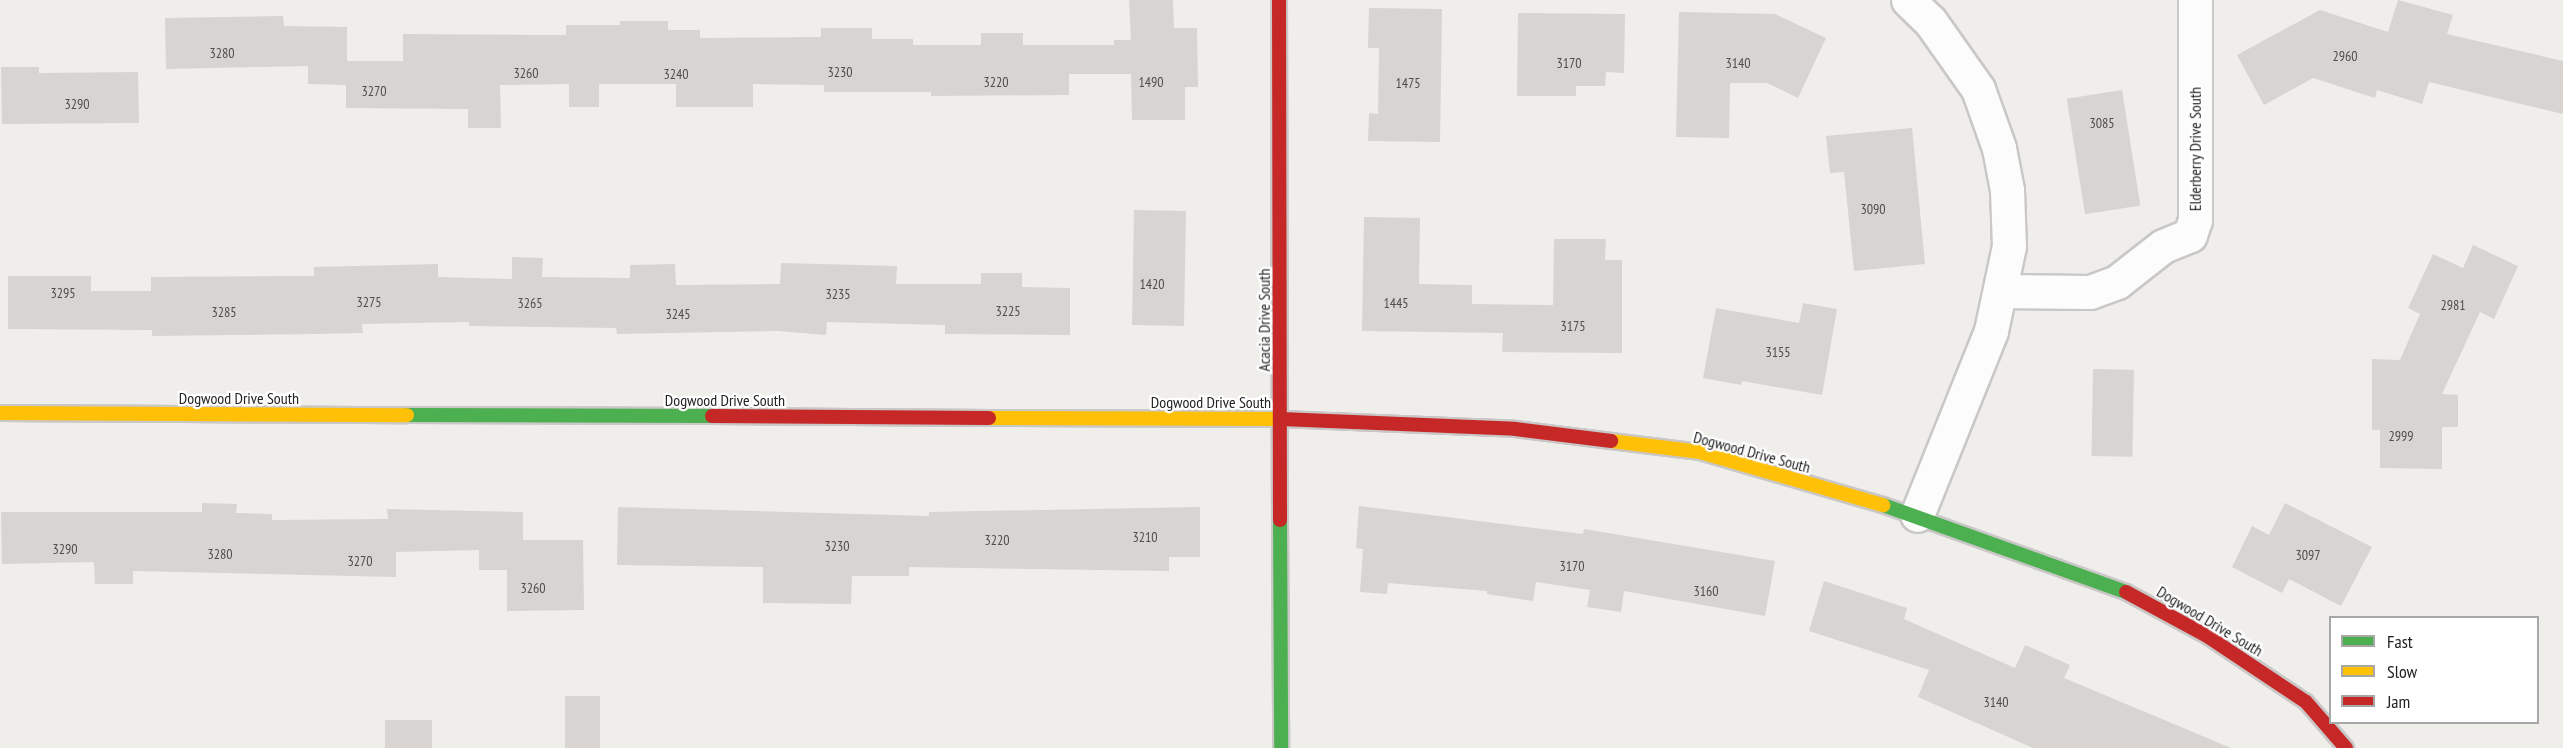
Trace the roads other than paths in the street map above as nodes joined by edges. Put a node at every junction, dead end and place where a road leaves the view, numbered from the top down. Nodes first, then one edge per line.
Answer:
1 (1279, 0) edge
2 (1908, 0) edge
3 (2194, 0) edge
4 (2000, 291) junction
5 (0, 413) edge
6 (1281, 418) junction
7 (1917, 515) junction
8 (1281, 748) edge
9 (2346, 748) edge

1 - 6 street, Acacia Drive South
2 - 4 street
3 - 4 street, Elderberry Drive South
4 - 7 street
5 - 6 street, Dogwood Drive South
6 - 7 street, Dogwood Drive South
6 - 8 street, Acacia Drive South
7 - 9 street, Dogwood Drive South

